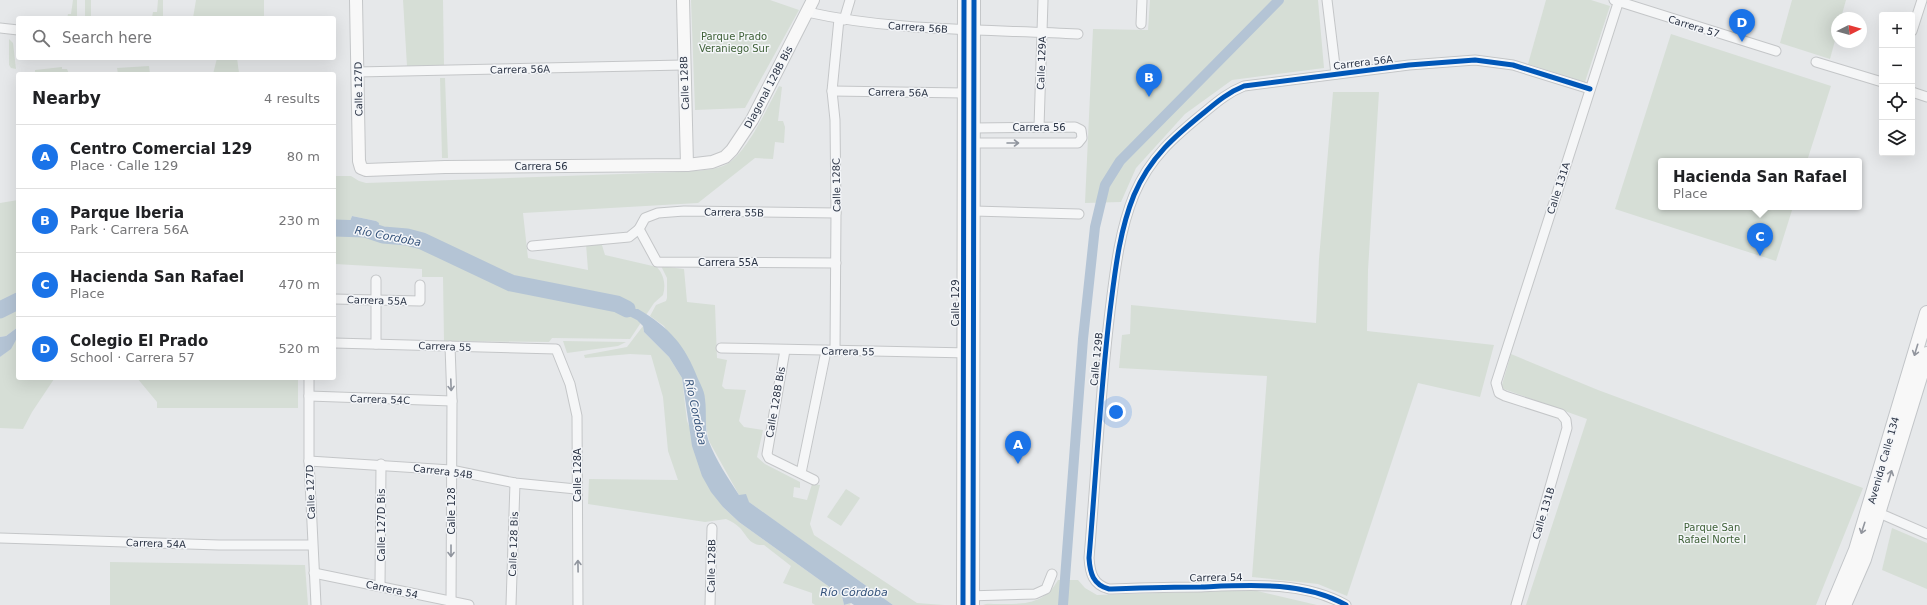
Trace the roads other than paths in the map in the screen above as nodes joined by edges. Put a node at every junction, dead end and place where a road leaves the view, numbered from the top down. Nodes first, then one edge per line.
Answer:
1 (356, 0) edge
2 (682, 0) edge
3 (813, 0) edge
4 (850, 0) edge
5 (964, 0) edge
6 (974, 0) edge
7 (1043, 0) edge
8 (1142, 0) edge
9 (1327, 0) edge
10 (1922, 0) edge
11 (1616, 1) edge
12 (807, 12) junction
13 (842, 20) junction
14 (1915, 22) edge
15 (1141, 24) dead end
16 (0, 28) edge
17 (969, 29) junction
18 (16, 30) edge
19 (1042, 32) junction
20 (1078, 34) dead end
21 (1776, 51) dead end
22 (1816, 62) dead end
23 (683, 65) junction
24 (357, 72) junction
25 (1336, 74) junction
26 (1879, 81) edge
27 (1590, 89) junction
28 (832, 91) junction
29 (964, 92) junction
30 (1915, 93) edge
31 (1927, 97) edge
32 (1039, 127) junction
33 (974, 128) junction
34 (974, 143) junction
35 (1158, 153) joint
36 (712, 162) joint
37 (687, 165) junction
38 (371, 170) joint
39 (974, 211) junction
40 (836, 213) junction
41 (1079, 214) dead end
42 (639, 229) junction
43 (532, 246) dead end
44 (836, 263) junction
45 (376, 280) dead end
46 (420, 285) dead end
47 (336, 299) edge
48 (376, 300) junction
49 (1927, 312) edge
50 (336, 343) edge
51 (376, 344) junction
52 (450, 346) junction
53 (721, 348) dead end
54 (556, 349) joint
55 (785, 350) junction
56 (830, 351) junction
57 (969, 353) junction
58 (1927, 354) edge
59 (309, 380) edge
60 (1922, 386) edge
61 (309, 396) junction
62 (452, 401) junction
63 (1566, 420) joint
64 (309, 461) junction
65 (381, 464) junction
66 (451, 470) junction
67 (801, 473) junction
68 (814, 480) dead end
69 (516, 483) junction
70 (576, 489) junction
71 (1878, 513) junction
72 (712, 528) dead end
73 (1927, 534) edge
74 (0, 538) edge
75 (312, 545) junction
76 (314, 572) junction
77 (1052, 574) dead end
78 (1091, 574) joint
79 (380, 586) junction
80 (968, 600) edge
81 (450, 603) edge
82 (316, 605) edge
83 (469, 605) edge
84 (511, 605) edge
85 (578, 605) edge
86 (710, 605) edge
87 (1346, 605) edge
88 (1516, 605) edge
89 (1833, 605) edge
90 (1844, 605) edge

1 - 24 main road, Calle 127D
2 - 23 main road, Calle 128B
3 - 12 main road, Diagonal 128B Bis
4 - 13 street, Calle 128C
5 - 17 main road, Calle 129
6 - 17 main road, Calle 129
7 - 19 street, Calle 129A
8 - 15 street
9 - 25 street
10 - 14 street
11 - 21 street, Carrera 57
11 - 27 street, Calle 131A
12 - 13 street, Carrera 56B
12 - 36 main road, Diagonal 128B Bis
13 - 17 street, Carrera 56B
13 - 28 street, Calle 128C
16 - 18 street
17 - 19 street, Carrera 56B
17 - 29 main road, Calle 129
17 - 33 main road, Calle 129
19 - 20 street, Carrera 56B
19 - 32 street, Calle 129A
22 - 26 street
23 - 24 street, Carrera 56A
23 - 37 main road, Calle 128B
24 - 38 main road, Calle 127D
25 - 27 street, Carrera 56A
25 - 35 street, Carrera 56A
27 - 63 street, Calle 131A
28 - 29 street, Carrera 56A
28 - 40 street, Calle 128C
29 - 57 main road, Calle 129
30 - 31 street
32 - 33 street, Carrera 56
34 -> 32 street, Carrera 56
33 - 34 main road, Calle 129
34 - 39 main road, Calle 129
35 - 78 street, Calle 129B
36 - 37 main road, Carrera 56
37 - 38 main road, Carrera 56
39 - 41 street
39 - 57 main road, Calle 129
40 - 42 street, Carrera 55B
40 - 44 street, Calle 128C
42 - 43 street, Carrera 55B
42 - 44 street, Carrera 55A
44 - 56 street, Calle 128C
45 - 48 street
46 - 48 street, Carrera 55A
47 - 48 street, Carrera 55A
48 - 51 street
49 -> 89 main road, Avenida Calle 134
50 - 51 street, Carrera 55
51 - 52 street, Carrera 55
52 - 54 street, Carrera 55
52 -> 62 street, Calle 128
53 - 55 street, Carrera 55
54 - 70 street, Calle 128A
55 - 56 street, Carrera 55
55 - 67 street, Calle 128B Bis
56 - 57 street, Carrera 55
56 - 67 street, Calle 128C
57 - 80 main road, Calle 129
58 - 60 main road, Avenida Calle 134
59 - 61 street, Calle 127D
71 -> 60 main road, Avenida Calle 134
61 - 62 street, Carrera 54C
61 - 64 street, Calle 127D
62 - 66 street, Calle 128
63 - 88 street, Calle 131B
64 - 65 street, Carrera 54B
64 - 75 street, Calle 127D
65 - 66 street, Carrera 54B
65 - 79 street, Calle 127D Bis
66 - 69 street, Carrera 54B
66 -> 81 street, Calle 128
67 - 68 street
69 - 70 street, Carrera 54B
69 - 84 street, Calle 128 Bis
85 -> 70 street, Calle 128A
71 - 73 street
71 - 90 main road, Avenida Calle 134
72 - 86 street, Calle 128B
74 - 75 street, Carrera 54A
75 - 76 street, Calle 127D
76 - 79 street, Carrera 54
76 - 82 street, Calle 127D
77 - 80 street
78 - 87 street, Carrera 54
79 - 81 street, Carrera 54
81 - 83 street, Carrera 54

